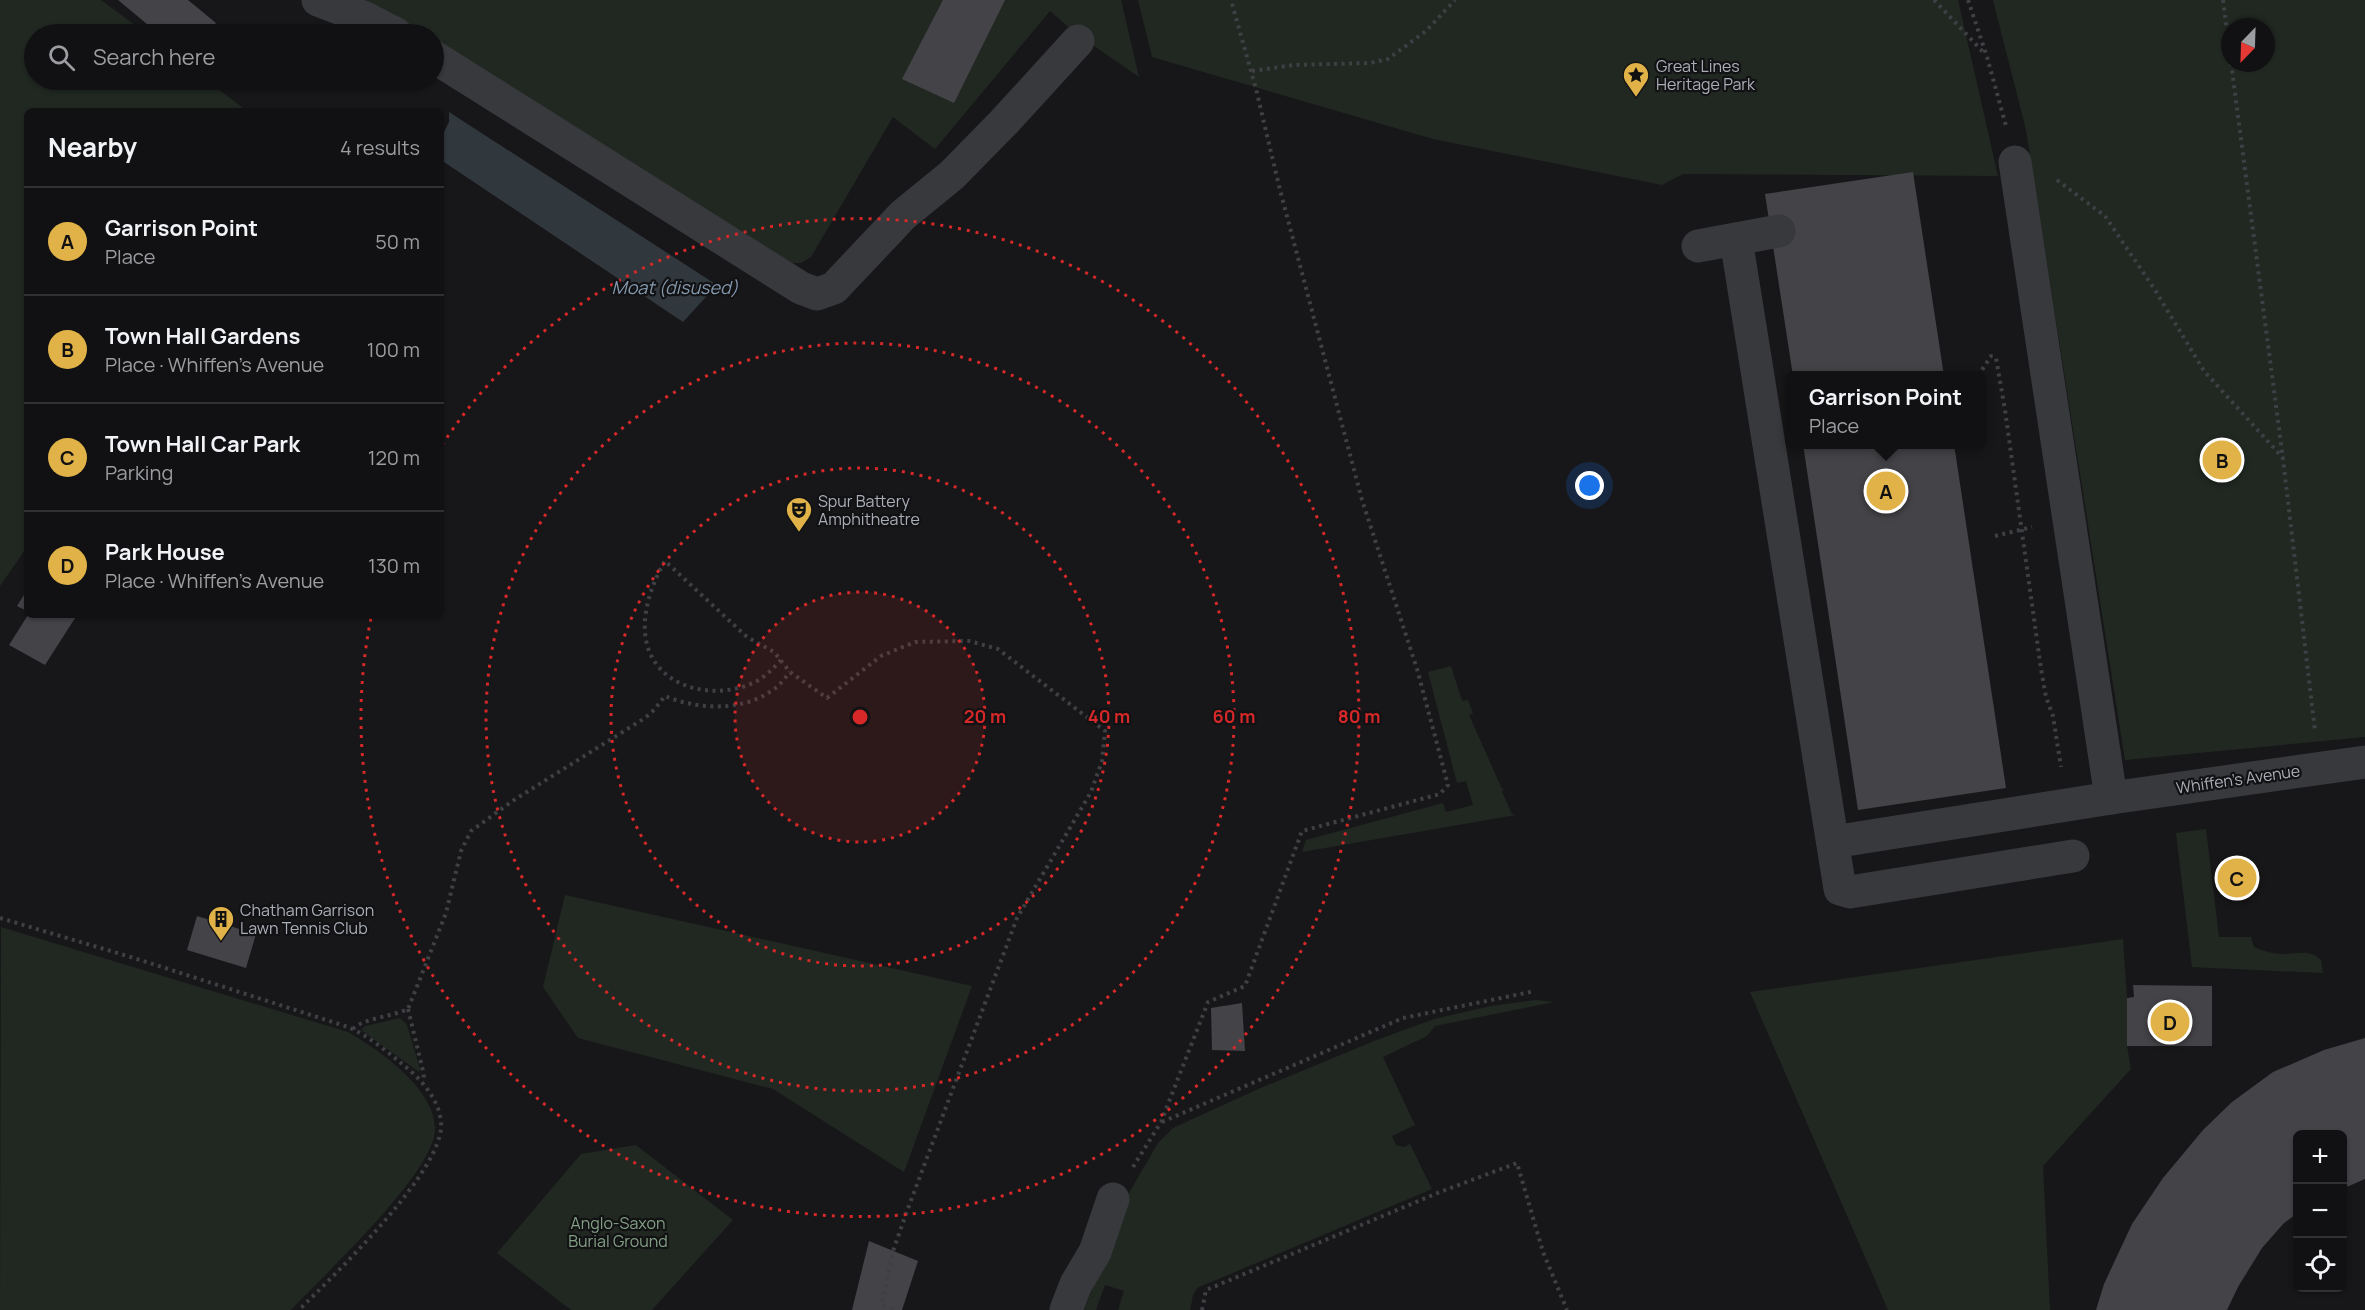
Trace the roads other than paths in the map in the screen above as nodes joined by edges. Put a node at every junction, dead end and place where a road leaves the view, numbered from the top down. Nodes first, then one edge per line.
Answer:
1 (318, 0) edge
2 (377, 24) edge
3 (1078, 41) dead end
4 (444, 63) edge
5 (2015, 162) road end
6 (1779, 231) dead end
7 (1736, 239) junction
8 (1698, 246) dead end
9 (2365, 762) edge
10 (2111, 798) junction
11 (1833, 842) junction
12 (2073, 856) dead end
13 (1113, 1199) road end
14 (1066, 1310) edge

1 - 2 street
3 - 4 street
5 - 10 street
6 - 7 street
7 - 8 street
7 - 11 street
9 - 10 street, Whiffen's Avenue
10 - 11 street, Whiffen's Avenue
11 - 12 street
13 - 14 street

